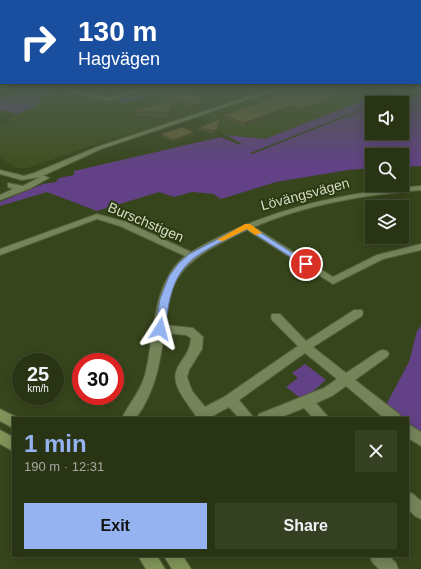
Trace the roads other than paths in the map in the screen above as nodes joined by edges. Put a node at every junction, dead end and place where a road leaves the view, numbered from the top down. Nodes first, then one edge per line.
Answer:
1 (197, 116) edge
2 (80, 156) junction
3 (0, 173) edge
4 (24, 178) junction
5 (34, 183) junction
6 (12, 184) junction
7 (22, 188) junction
8 (421, 188) edge
9 (0, 192) edge
10 (0, 198) edge
11 (247, 226) junction
12 (421, 247) edge
13 (0, 252) edge
14 (192, 256) junction
15 (358, 313) dead end
16 (276, 317) dead end
17 (160, 329) junction
18 (305, 347) junction
19 (383, 354) dead end
20 (346, 380) junction
21 (229, 401) junction
22 (306, 402) junction
23 (0, 414) edge
24 (204, 416) edge
25 (130, 417) edge
26 (246, 417) edge
27 (267, 417) edge
28 (321, 417) edge
29 (393, 417) edge
30 (12, 421) edge
31 (409, 431) edge
32 (0, 436) edge
33 (421, 440) edge
34 (12, 444) edge
35 (409, 500) edge
36 (421, 511) edge
37 (147, 557) edge
38 (173, 557) edge
39 (379, 557) edge
40 (157, 569) edge
41 (183, 569) edge
42 (390, 569) edge

1 - 2 street
2 - 4 street
2 - 5 street
3 - 4 street
3 - 6 street
4 - 5 street
4 - 6 street
5 - 7 street
6 - 7 street
6 - 9 street
7 - 10 street
8 - 11 street, Lövängsvägen
11 - 12 street
11 - 14 street, Lövängsvägen
13 - 14 street, Burschstigen
14 - 17 street, Lövängsvägen
15 - 18 street
16 - 18 street
17 - 24 street
17 - 25 street, Lövängsvägen
18 - 20 street
18 - 21 street
19 - 20 street
20 - 22 street
20 - 29 street
21 - 24 street
21 - 26 street
22 - 27 street
22 - 28 street
23 - 30 main road
31 - 33 street
32 - 34 main road
35 - 36 street
37 - 40 main road
38 - 41 main road
39 - 42 street

